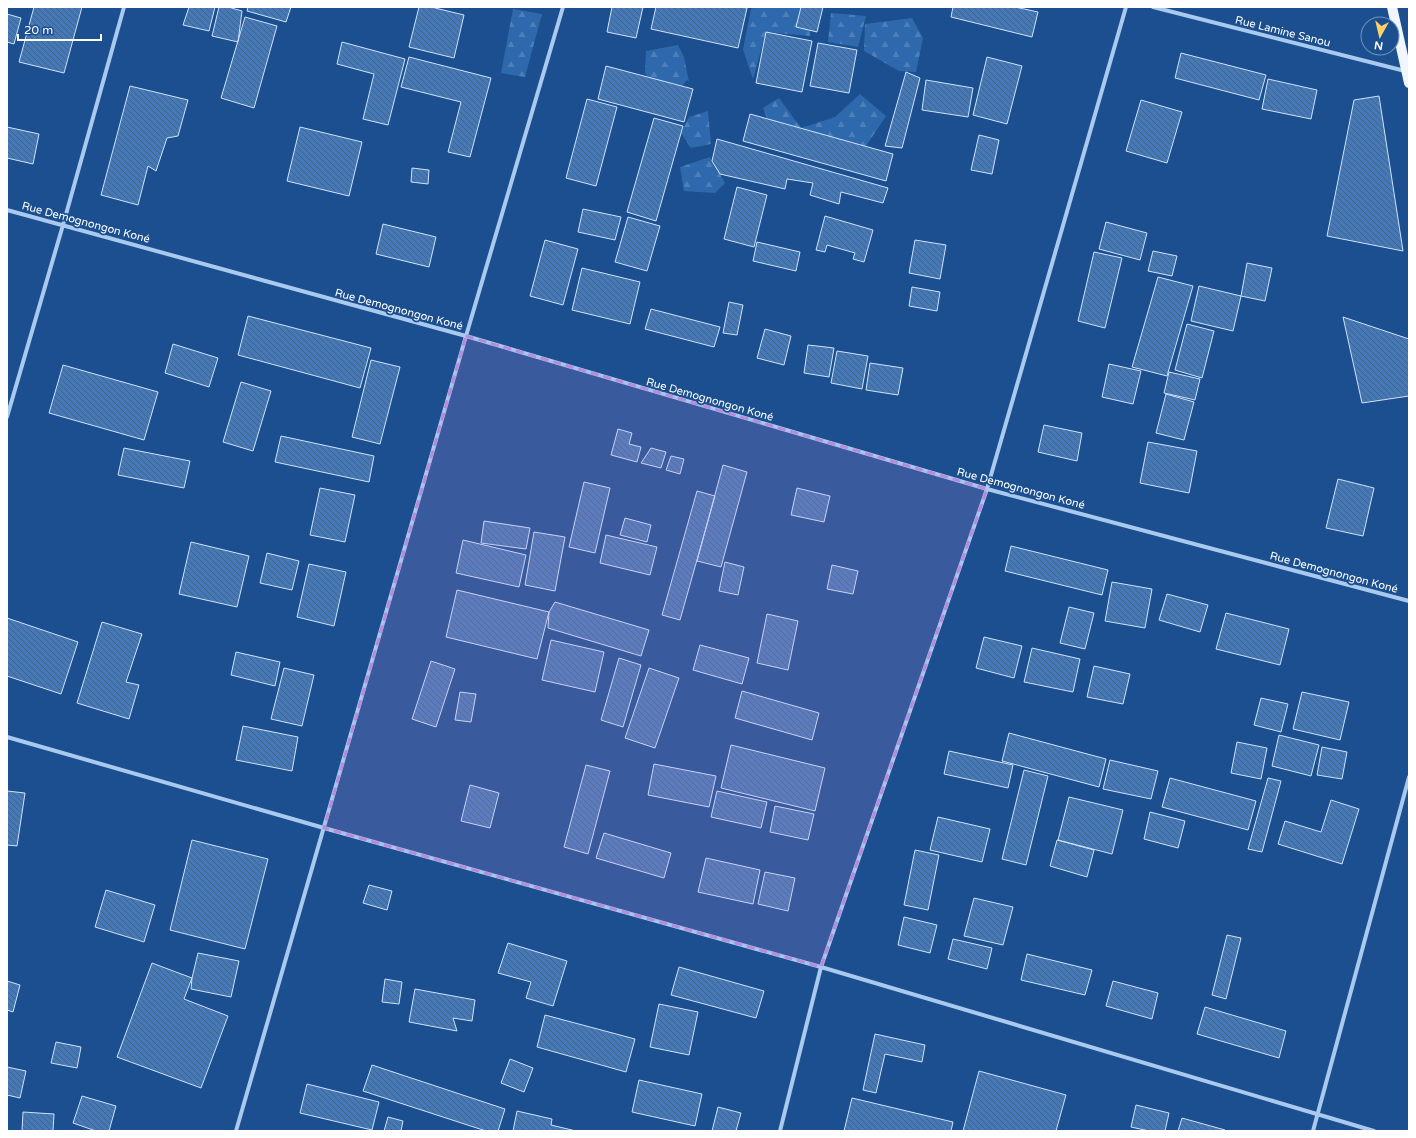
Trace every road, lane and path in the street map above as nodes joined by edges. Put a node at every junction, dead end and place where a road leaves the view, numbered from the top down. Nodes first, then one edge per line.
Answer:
1 (124, 7) edge
2 (563, 7) edge
3 (1126, 7) edge
4 (1153, 7) edge
5 (1392, 7) edge
6 (1408, 72) edge
7 (1409, 83) edge
8 (7, 210) edge
9 (63, 225) junction
10 (466, 336) junction
11 (7, 417) edge
12 (987, 489) junction
13 (1409, 601) edge
14 (7, 737) edge
15 (1409, 777) edge
16 (324, 828) junction
17 (821, 967) junction
18 (1318, 1115) junction
19 (236, 1131) edge
20 (780, 1131) edge
21 (1313, 1131) edge
22 (1374, 1131) edge

1 - 9 street
2 - 10 street
3 - 12 street
4 - 6 street, Rue Lamine Sanou
5 - 6 main road
6 - 7 main road
8 - 9 street, Rue Demognongon Koné
9 - 10 street, Rue Demognongon Koné
9 - 11 street
10 - 12 street, Rue Demognongon Koné
10 - 16 street
12 - 13 street, Rue Demognongon Koné
12 - 17 street
14 - 16 street
15 - 18 street
16 - 17 street
16 - 19 street
17 - 18 street
17 - 20 street
18 - 21 street
18 - 22 street

